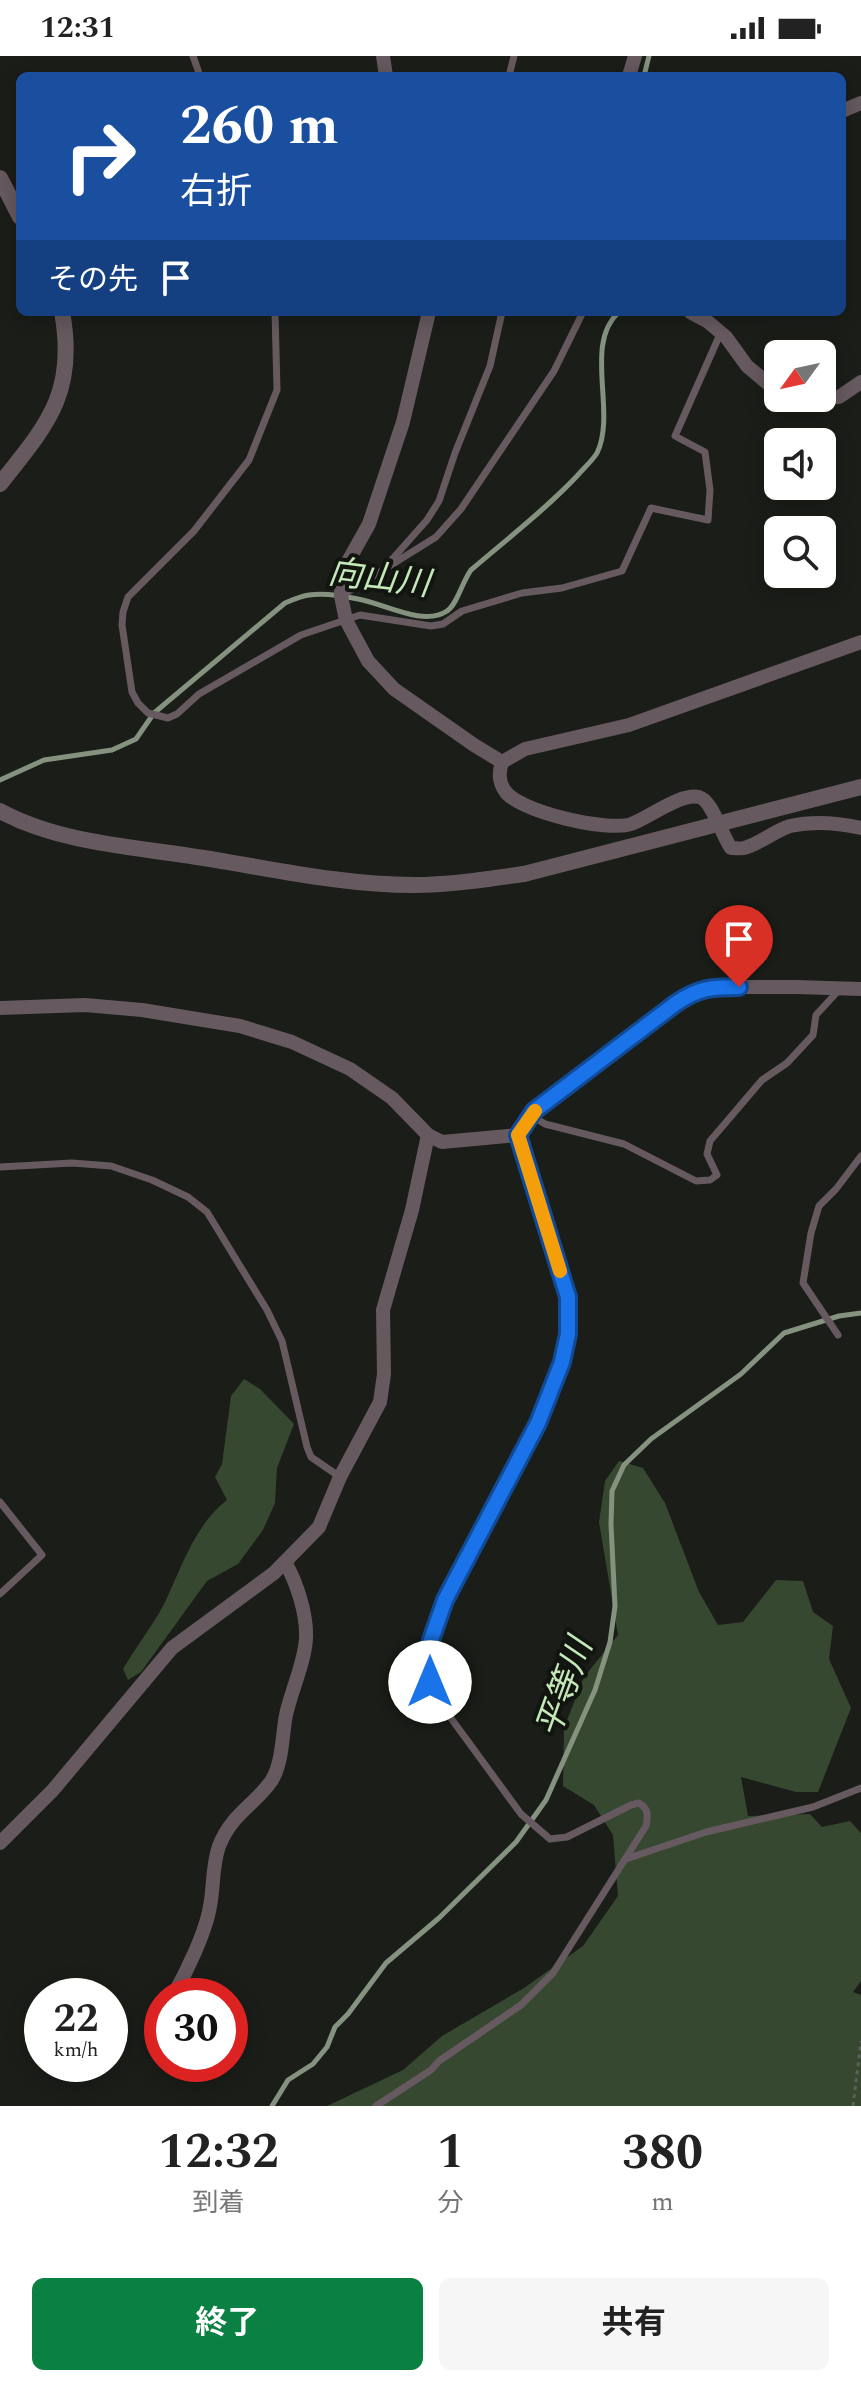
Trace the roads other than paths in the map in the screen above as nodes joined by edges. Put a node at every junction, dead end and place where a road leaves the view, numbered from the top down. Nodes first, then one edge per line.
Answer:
1 (0, 178) edge
2 (16, 209) edge
3 (62, 316) edge
4 (275, 316) edge
5 (428, 316) edge
6 (501, 316) edge
7 (581, 316) edge
8 (698, 316) edge
9 (721, 332) junction
10 (764, 380) edge
11 (861, 382) edge
12 (836, 397) edge
13 (0, 484) edge
14 (382, 572) junction
15 (341, 596) junction
16 (346, 620) junction
17 (861, 642) edge
18 (502, 762) junction
19 (861, 787) edge
20 (0, 811) edge
21 (717, 822) junction
22 (861, 828) edge
23 (841, 988) junction
24 (861, 989) edge
25 (0, 1008) edge
26 (532, 1115) junction
27 (428, 1135) junction
28 (518, 1135) junction
29 (861, 1156) edge
30 (0, 1167) edge
31 (835, 1331) dead end
32 (340, 1477) junction
33 (0, 1502) edge
34 (285, 1562) junction
35 (0, 1594) edge
36 (445, 1710) joint
37 (861, 1788) edge
38 (0, 1843) edge
39 (625, 1860) junction
40 (184, 1978) edge
41 (376, 2106) edge

1 - 2 street
3 - 13 street
4 - 16 lane
5 - 15 street
6 - 14 lane
7 - 14 lane
8 - 9 street
9 - 10 street
9 - 16 lane
11 - 12 street
14 - 15 lane
15 - 16 street
16 - 18 street
17 - 18 street
18 - 21 street
19 - 21 street
20 - 21 street
21 - 22 street
23 - 24 street
23 - 26 street
23 - 26 lane
25 - 27 street
26 - 28 street
27 - 28 street
27 - 32 street
28 - 36 street
29 - 31 lane
30 - 32 lane
32 - 34 street
33 - 35 lane
34 - 38 street
34 - 40 street
36 - 39 lane
37 - 39 lane
39 - 41 lane

